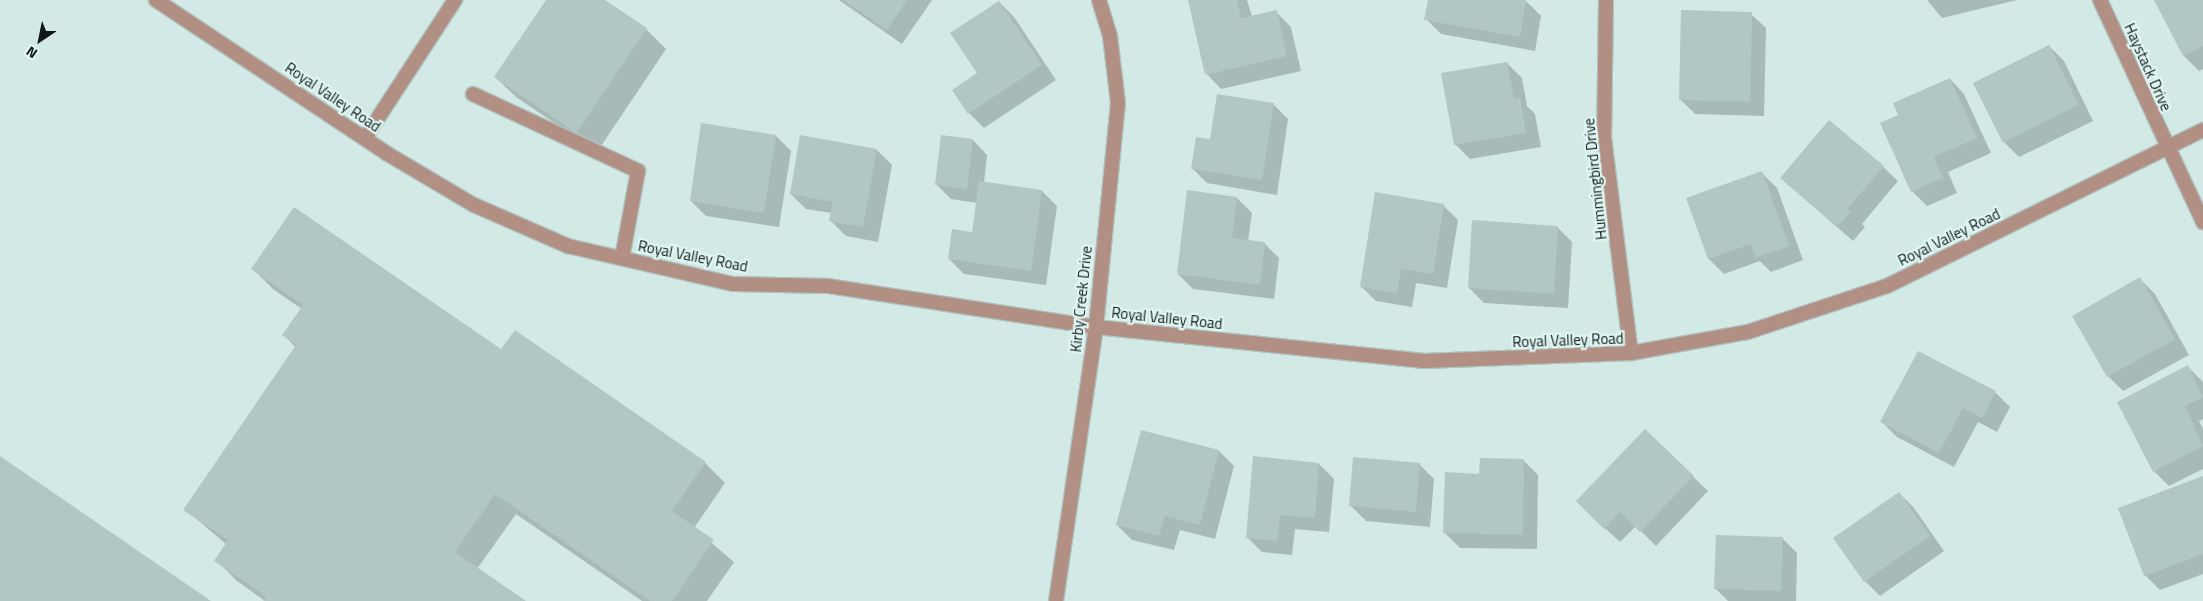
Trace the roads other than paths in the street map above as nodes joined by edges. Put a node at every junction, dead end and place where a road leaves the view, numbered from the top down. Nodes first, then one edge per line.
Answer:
1 (156, 0) edge
2 (455, 0) edge
3 (1099, 0) edge
4 (1606, 0) edge
5 (2100, 0) edge
6 (473, 94) dead end
7 (2203, 130) edge
8 (365, 138) junction
9 (2167, 148) junction
10 (2203, 222) edge
11 (622, 258) junction
12 (1096, 327) junction
13 (1631, 353) junction
14 (1056, 601) edge

1 - 8 street, Royal Valley Road
2 - 8 street
3 - 12 street, Kirby Creek Drive
4 - 13 street, Hummingbird Drive
5 - 9 street, Haystack Drive
6 - 11 street
7 - 9 street, Royal Valley Road
8 - 11 street, Royal Valley Road
9 - 10 street, Haystack Drive
9 - 13 street, Royal Valley Road
11 - 12 street, Royal Valley Road
12 - 13 street, Royal Valley Road
12 - 14 street, Kirby Creek Drive

